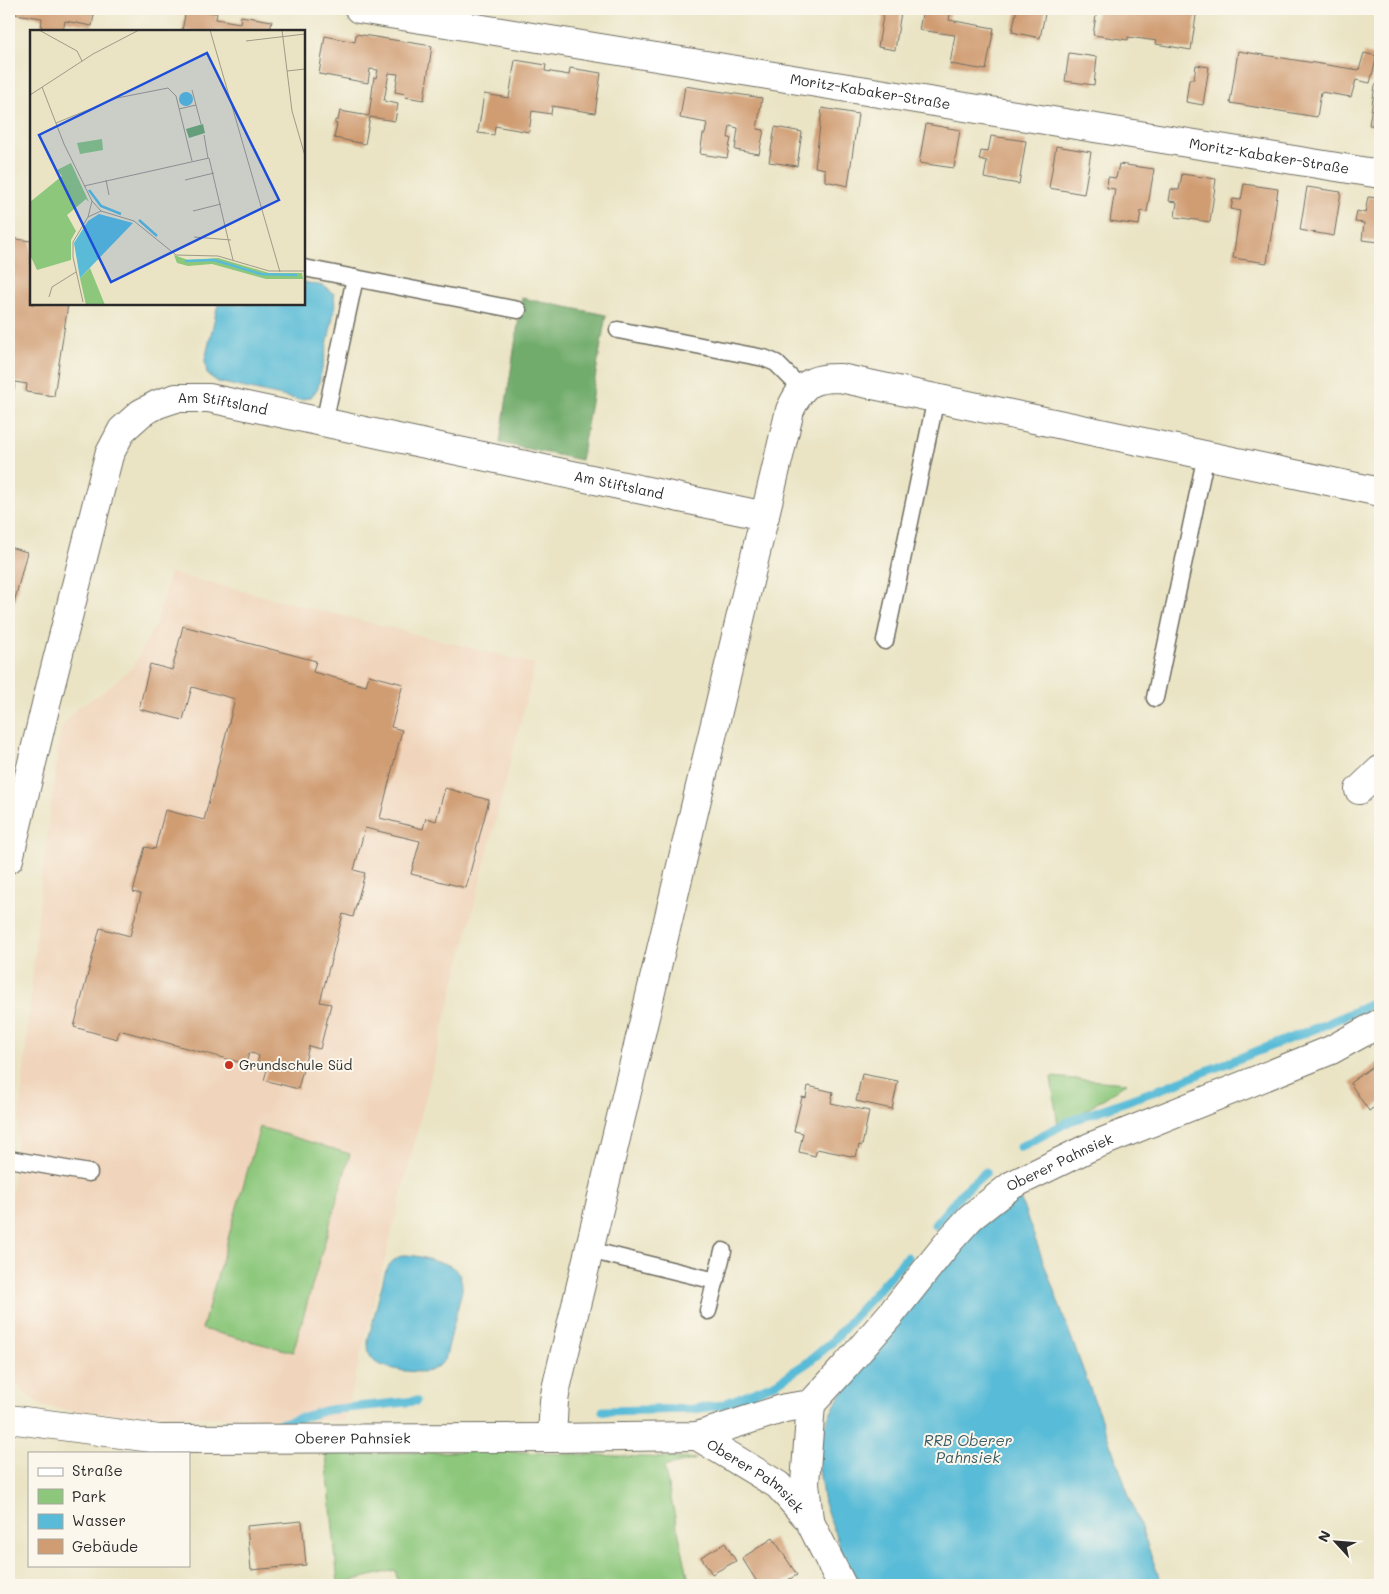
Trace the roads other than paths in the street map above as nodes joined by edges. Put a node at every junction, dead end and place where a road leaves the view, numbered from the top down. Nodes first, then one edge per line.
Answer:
1 (359, 9) edge
2 (1380, 174) edge
3 (305, 268) edge
4 (354, 278) junction
5 (518, 310) dead end
6 (618, 330) dead end
7 (802, 390) junction
8 (936, 398) junction
9 (324, 423) junction
10 (1206, 455) junction
11 (1380, 492) edge
12 (765, 516) junction
13 (885, 641) dead end
14 (1155, 698) dead end
15 (1380, 770) edge
16 (1359, 790) dead end
17 (9, 859) edge
18 (1380, 1023) edge
19 (9, 1159) edge
20 (89, 1173) dead end
21 (589, 1250) junction
22 (723, 1251) dead end
23 (716, 1281) junction
24 (708, 1311) dead end
25 (811, 1404) junction
26 (9, 1419) edge
27 (697, 1436) junction
28 (552, 1438) junction
29 (809, 1520) junction
30 (842, 1585) edge

1 - 2 street, Moritz-Kabaker-Straße
3 - 4 lane
4 - 5 lane
4 - 9 lane
6 - 7 lane
7 - 8 street
7 - 12 street
8 - 10 street
8 - 13 lane
9 - 12 street, Am Stiftsland
9 - 17 street, Am Stiftsland
10 - 11 street
10 - 14 lane
12 - 21 street
15 - 16 street
18 - 25 street, Oberer Pahnsiek
19 - 20 lane
21 - 23 lane
21 - 28 street
22 - 23 lane
23 - 24 lane
25 - 27 street, Oberer Pahnsiek
25 - 29 street, Oberer Pahnsiek
26 - 28 street, Oberer Pahnsiek
27 - 28 street, Oberer Pahnsiek
27 - 29 street, Oberer Pahnsiek
29 - 30 street, Oberer Pahnsiek

